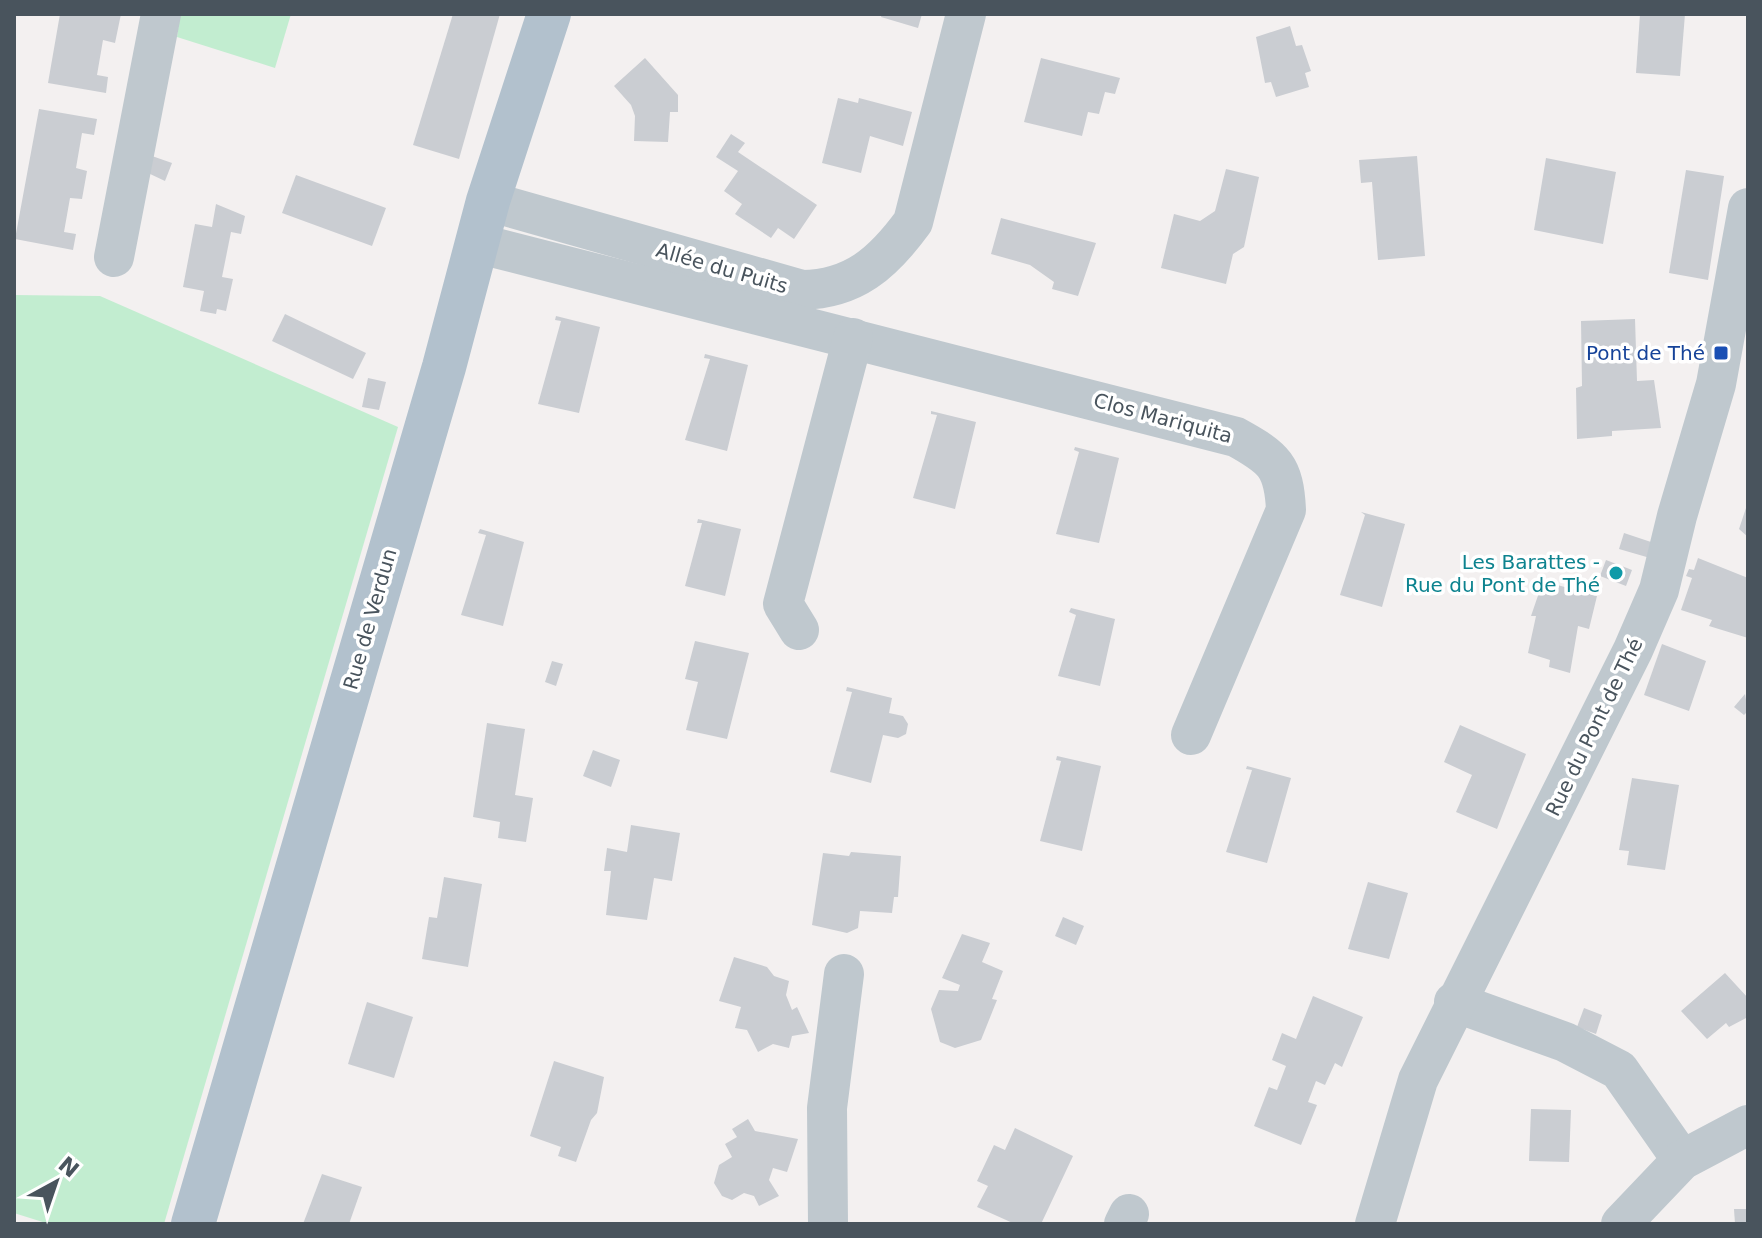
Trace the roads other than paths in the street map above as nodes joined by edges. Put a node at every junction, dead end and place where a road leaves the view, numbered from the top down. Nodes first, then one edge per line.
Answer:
1 (161, 14) edge
2 (549, 14) edge
3 (966, 14) edge
4 (488, 201) junction
5 (1748, 208) edge
6 (476, 243) junction
7 (114, 257) dead end
8 (853, 338) junction
9 (1732, 386) edge
10 (799, 630) dead end
11 (1191, 735) dead end
12 (844, 974) dead end
13 (1454, 1002) junction
14 (1748, 1125) edge
15 (1682, 1160) junction
16 (193, 1224) edge
17 (828, 1224) edge
18 (1375, 1224) edge
19 (1621, 1224) edge

1 - 7 street
2 - 4 main road, Rue de Verdun
3 - 4 street, Allée du Puits
4 - 6 main road, Rue de Verdun
5 - 9 street, Rue du Pont de Thé
6 - 8 street, Clos Mariquita
6 - 16 main road, Rue de Verdun
8 - 10 street
8 - 11 street, Clos Mariquita
9 - 13 street, Rue du Pont de Thé
12 - 17 street
13 - 15 street
13 - 18 street, Rue du Pont de Thé
14 - 15 street
15 - 19 street

